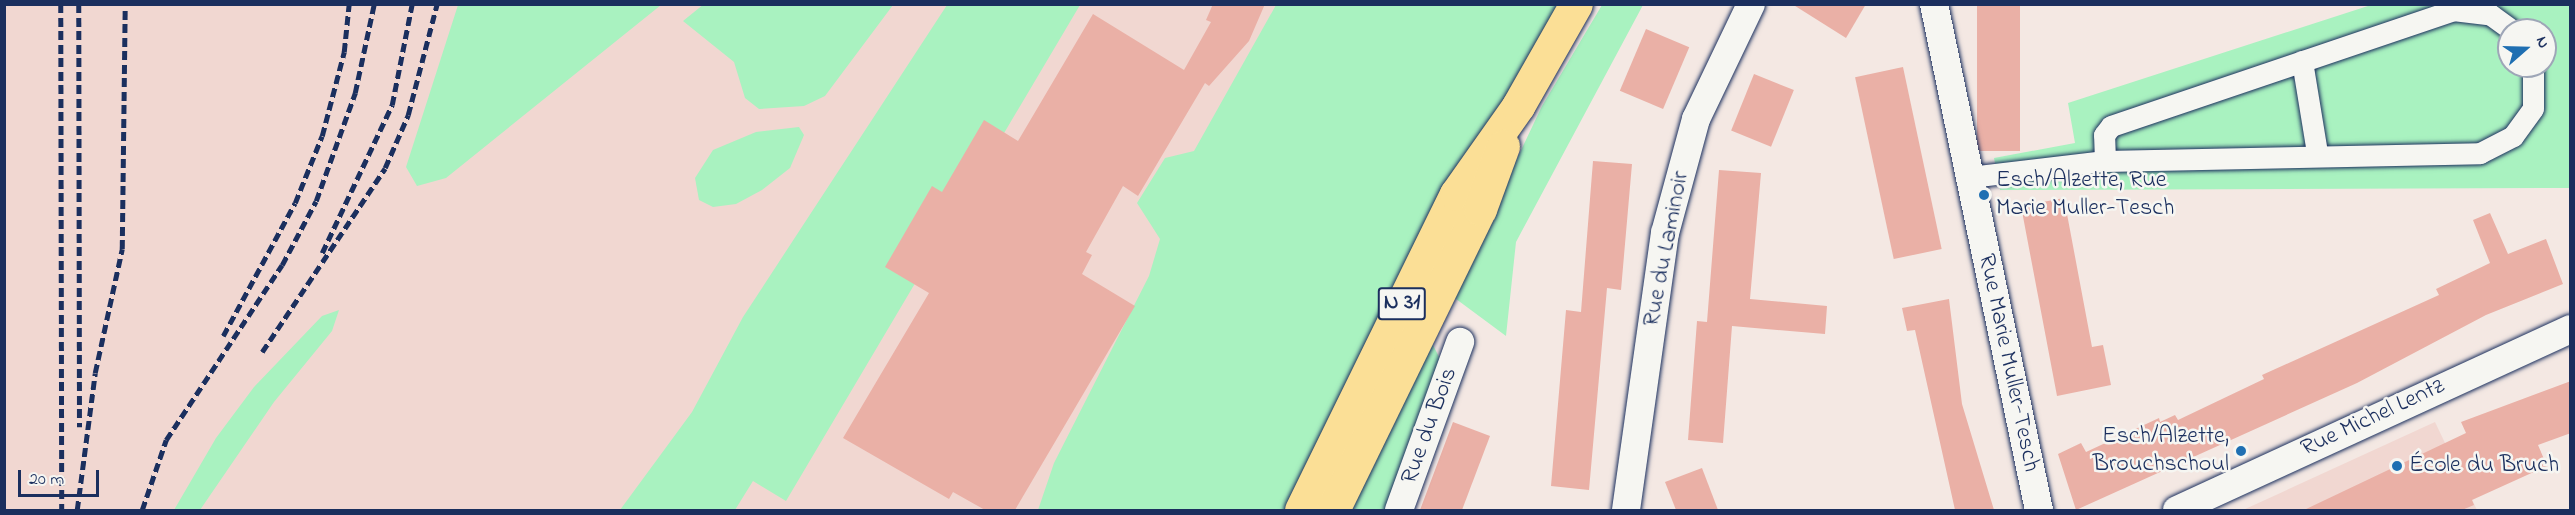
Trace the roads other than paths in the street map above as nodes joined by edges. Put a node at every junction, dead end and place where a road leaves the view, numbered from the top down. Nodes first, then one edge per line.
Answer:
1 (1576, 4) edge
2 (1751, 4) edge
3 (1934, 4) edge
4 (2497, 19) edge
5 (2302, 61) junction
6 (2533, 78) edge
7 (1518, 106) junction
8 (2317, 153) junction
9 (2105, 161) junction
10 (1970, 177) junction
11 (2571, 329) edge
12 (1460, 342) dead end
13 (1627, 509) edge
14 (1301, 510) edge
15 (1332, 510) edge
16 (1399, 510) edge
17 (2039, 510) edge
18 (2177, 510) edge

1 - 7 main road, N 31
2 - 13 street, Rue du Laminoir
3 - 10 street, Rue Marie Muller-Tesch
4 - 5 street
5 - 8 street
5 - 9 street
6 - 8 street
7 - 14 main road, N 31
7 - 15 main road, N 31
8 - 9 street
9 - 10 street
10 - 17 street, Rue Marie Muller-Tesch
11 - 18 street, Rue Michel Lentz
12 - 16 street, Rue du Bois

